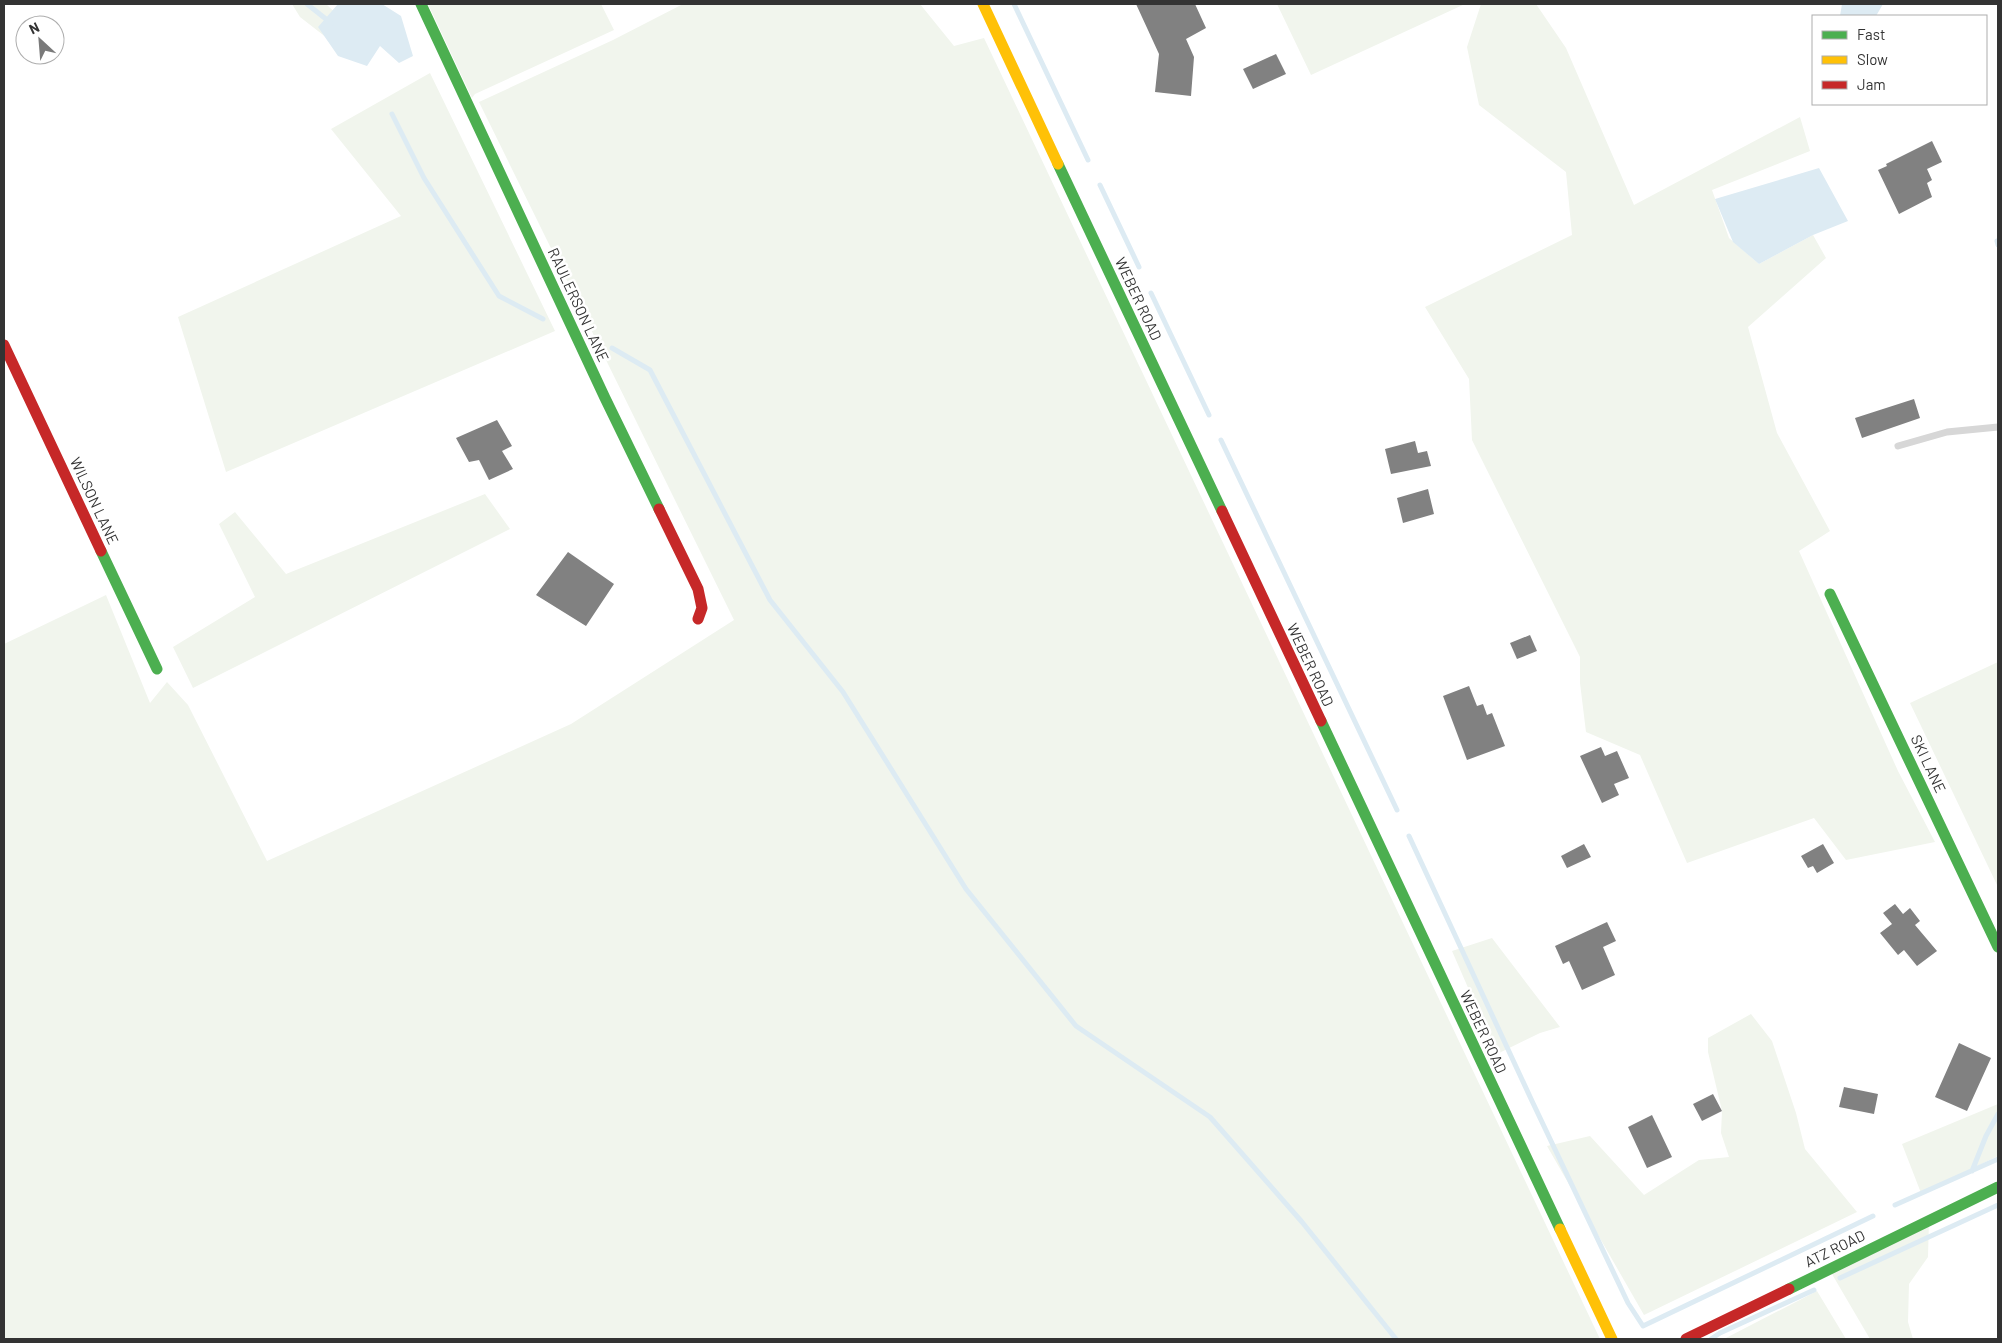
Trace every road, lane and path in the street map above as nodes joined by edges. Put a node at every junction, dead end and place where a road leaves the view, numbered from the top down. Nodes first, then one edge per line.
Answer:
1 (421, 4) edge
2 (983, 4) edge
3 (4, 345) edge
4 (1998, 427) edge
5 (1898, 446) dead end
6 (1830, 594) dead end
7 (698, 619) dead end
8 (157, 669) dead end
9 (1998, 947) edge
10 (1998, 1187) edge
11 (1612, 1339) edge
12 (1686, 1339) edge

1 - 7 street, RAULERSON LANE
2 - 11 street, WEBER ROAD
3 - 8 street, WILSON LANE
4 - 5 lane
6 - 9 street, SKI LANE
10 - 12 street, ATZ ROAD

